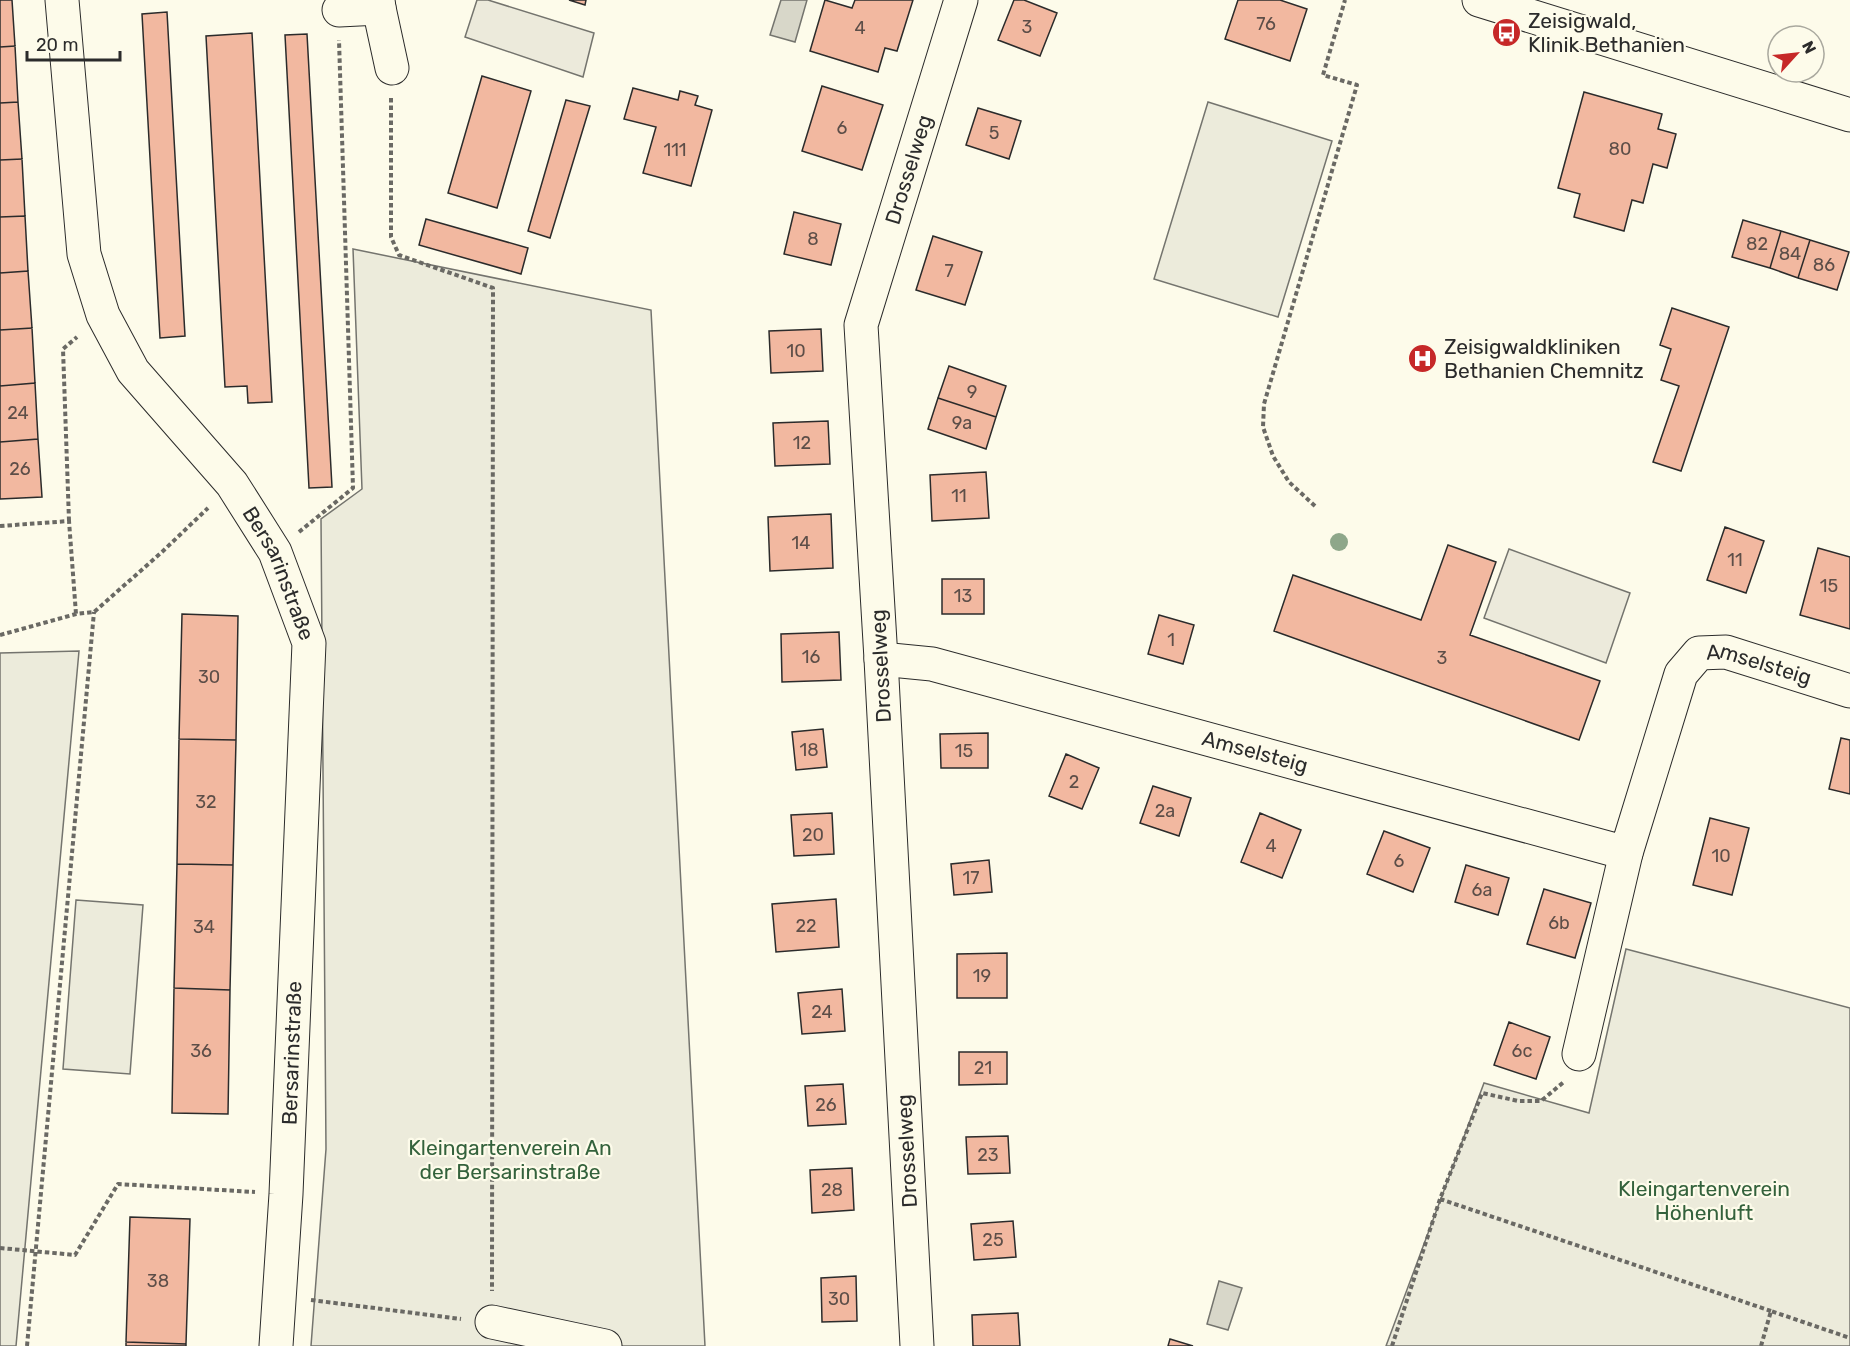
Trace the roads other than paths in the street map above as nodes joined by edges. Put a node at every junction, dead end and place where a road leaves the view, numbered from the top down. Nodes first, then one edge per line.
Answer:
1 (62, 0) edge
2 (961, 0) edge
3 (1479, 0) edge
4 (378, 4) edge
5 (339, 10) road end
6 (392, 68) road end
7 (1850, 115) edge
8 (881, 659) junction
9 (1850, 691) edge
10 (1626, 853) junction
11 (1579, 1054) road end
12 (492, 1322) road end
13 (276, 1346) edge
14 (605, 1346) edge
15 (917, 1346) edge

1 - 13 street, Bersarinstraße
2 - 8 street, Drosselweg
3 - 7 street
4 - 5 street
4 - 6 street
8 - 10 street, Amselsteig
8 - 15 street, Drosselweg
9 - 10 street, Amselsteig
10 - 11 street, Amselsteig
12 - 14 street

